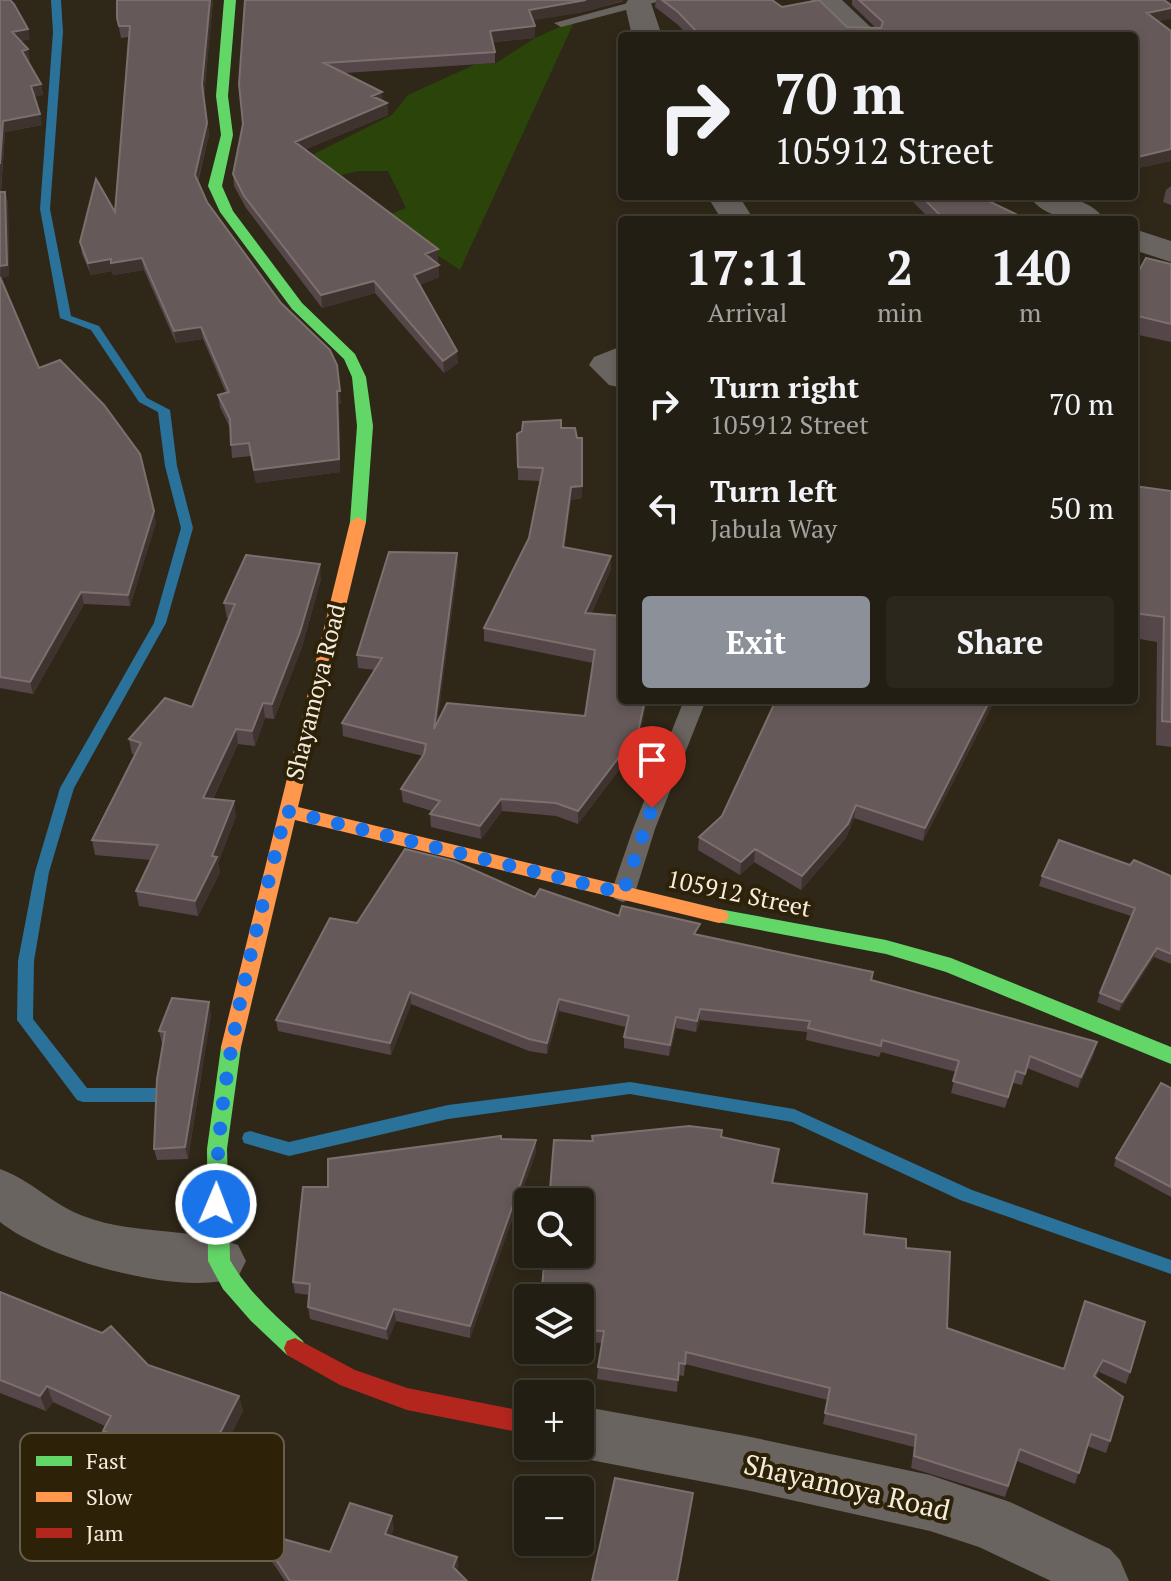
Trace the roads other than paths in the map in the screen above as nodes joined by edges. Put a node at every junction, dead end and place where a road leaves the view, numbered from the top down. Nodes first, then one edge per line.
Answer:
1 (230, 0) edge
2 (825, 0) edge
3 (648, 2) edge
4 (561, 23) edge
5 (647, 32) edge
6 (861, 32) edge
7 (1052, 200) edge
8 (1082, 216) edge
9 (1138, 240) edge
10 (1171, 252) edge
11 (618, 359) edge
12 (618, 374) edge
13 (694, 704) edge
14 (286, 811) junction
15 (623, 893) junction
16 (1171, 1056) edge
17 (0, 1191) edge
18 (219, 1261) junction
19 (514, 1420) edge
20 (594, 1435) edge
21 (1099, 1581) edge

1 - 14 street, Shayamoya Road
2 - 6 street
3 - 4 lane
3 - 5 street
7 - 8 street
9 - 10 street
11 - 12 street
13 - 15 lane
14 - 15 street, 105912 Street
14 - 18 street, Shayamoya Road
15 - 16 street, 105912 Street
17 - 18 street
18 - 19 street
20 - 21 street, Shayamoya Road

